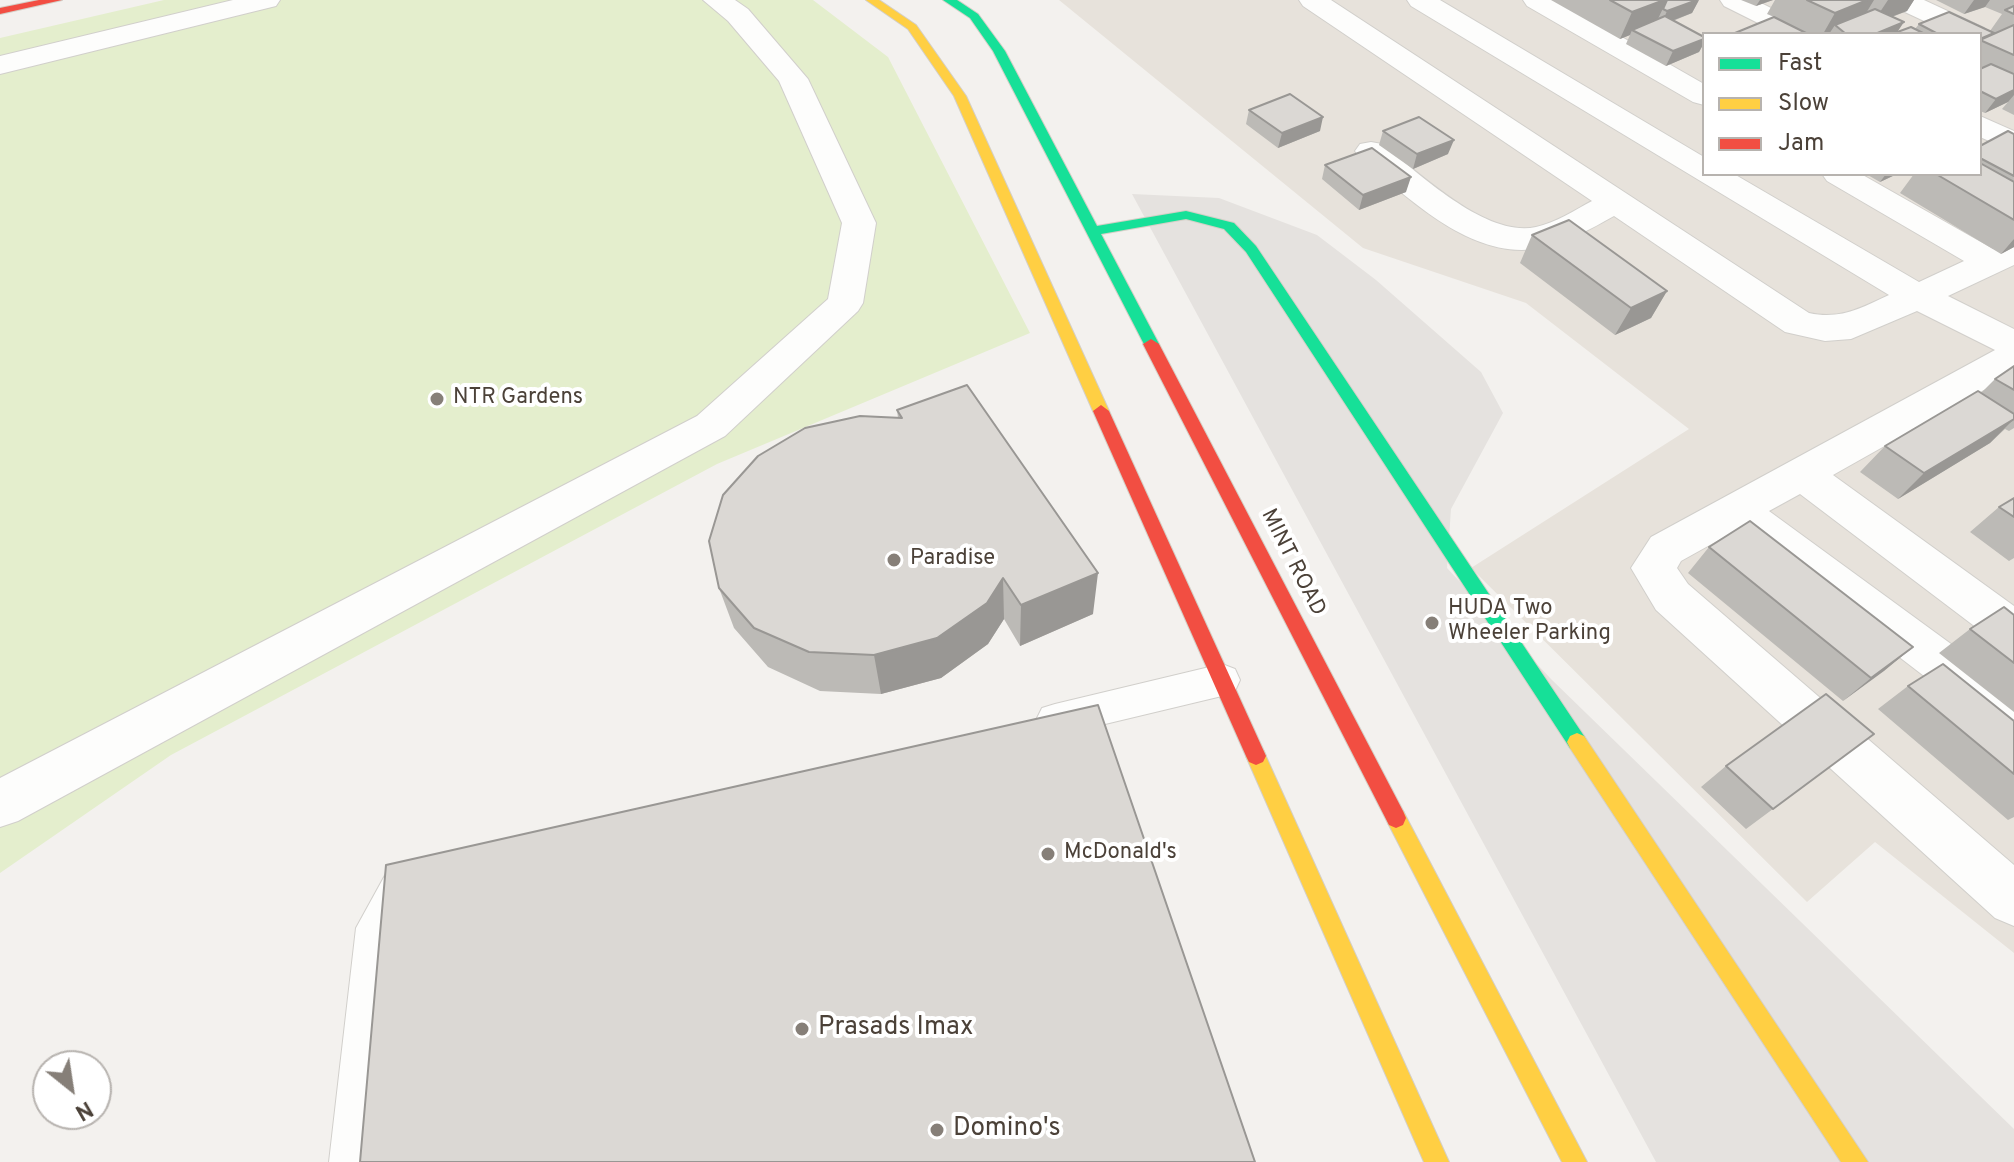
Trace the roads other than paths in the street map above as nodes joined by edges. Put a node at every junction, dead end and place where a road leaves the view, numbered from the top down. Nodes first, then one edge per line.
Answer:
1 (56, 0) edge
2 (266, 0) edge
3 (717, 0) edge
4 (872, 0) edge
5 (949, 0) edge
6 (1313, 0) edge
7 (1421, 0) edge
8 (1537, 0) edge
9 (1734, 0) edge
10 (1902, 0) edge
11 (0, 11) edge
12 (974, 16) junction
13 (928, 24) junction
14 (1797, 32) edge
15 (1970, 32) edge
16 (0, 65) edge
17 (1702, 95) edge
18 (1982, 126) edge
19 (2014, 143) edge
20 (1371, 151) edge
21 (1702, 169) edge
22 (1714, 176) edge
23 (1842, 176) edge
24 (1618, 201) junction
25 (1092, 231) junction
26 (2003, 257) edge
27 (1917, 296) junction
28 (2014, 344) edge
29 (2014, 356) edge
30 (1804, 475) junction
31 (1736, 509) junction
32 (2014, 631) edge
33 (1222, 680) junction
34 (2014, 717) edge
35 (1022, 727) edge
36 (0, 804) edge
37 (429, 869) edge
38 (2014, 900) edge
39 (353, 1162) edge
40 (1437, 1162) edge
41 (1575, 1162) edge
42 (1856, 1162) edge

1 - 11 street
2 - 16 street
3 - 36 street
4 - 13 street
5 - 12 street, MINT ROAD
6 - 24 street
7 - 21 street
8 - 17 street
9 - 14 street
10 - 15 street
12 - 13 street
12 - 25 street, MINT ROAD
13 - 33 street
18 - 19 street
20 - 24 street
22 - 27 street
23 - 26 street
24 - 27 street
25 - 41 street, MINT ROAD
25 - 42 street
26 - 27 street
27 - 28 street
29 - 30 street
30 - 31 street
30 - 32 street
31 - 34 street
31 - 38 street
33 - 35 lane
33 - 40 street
37 - 39 lane

